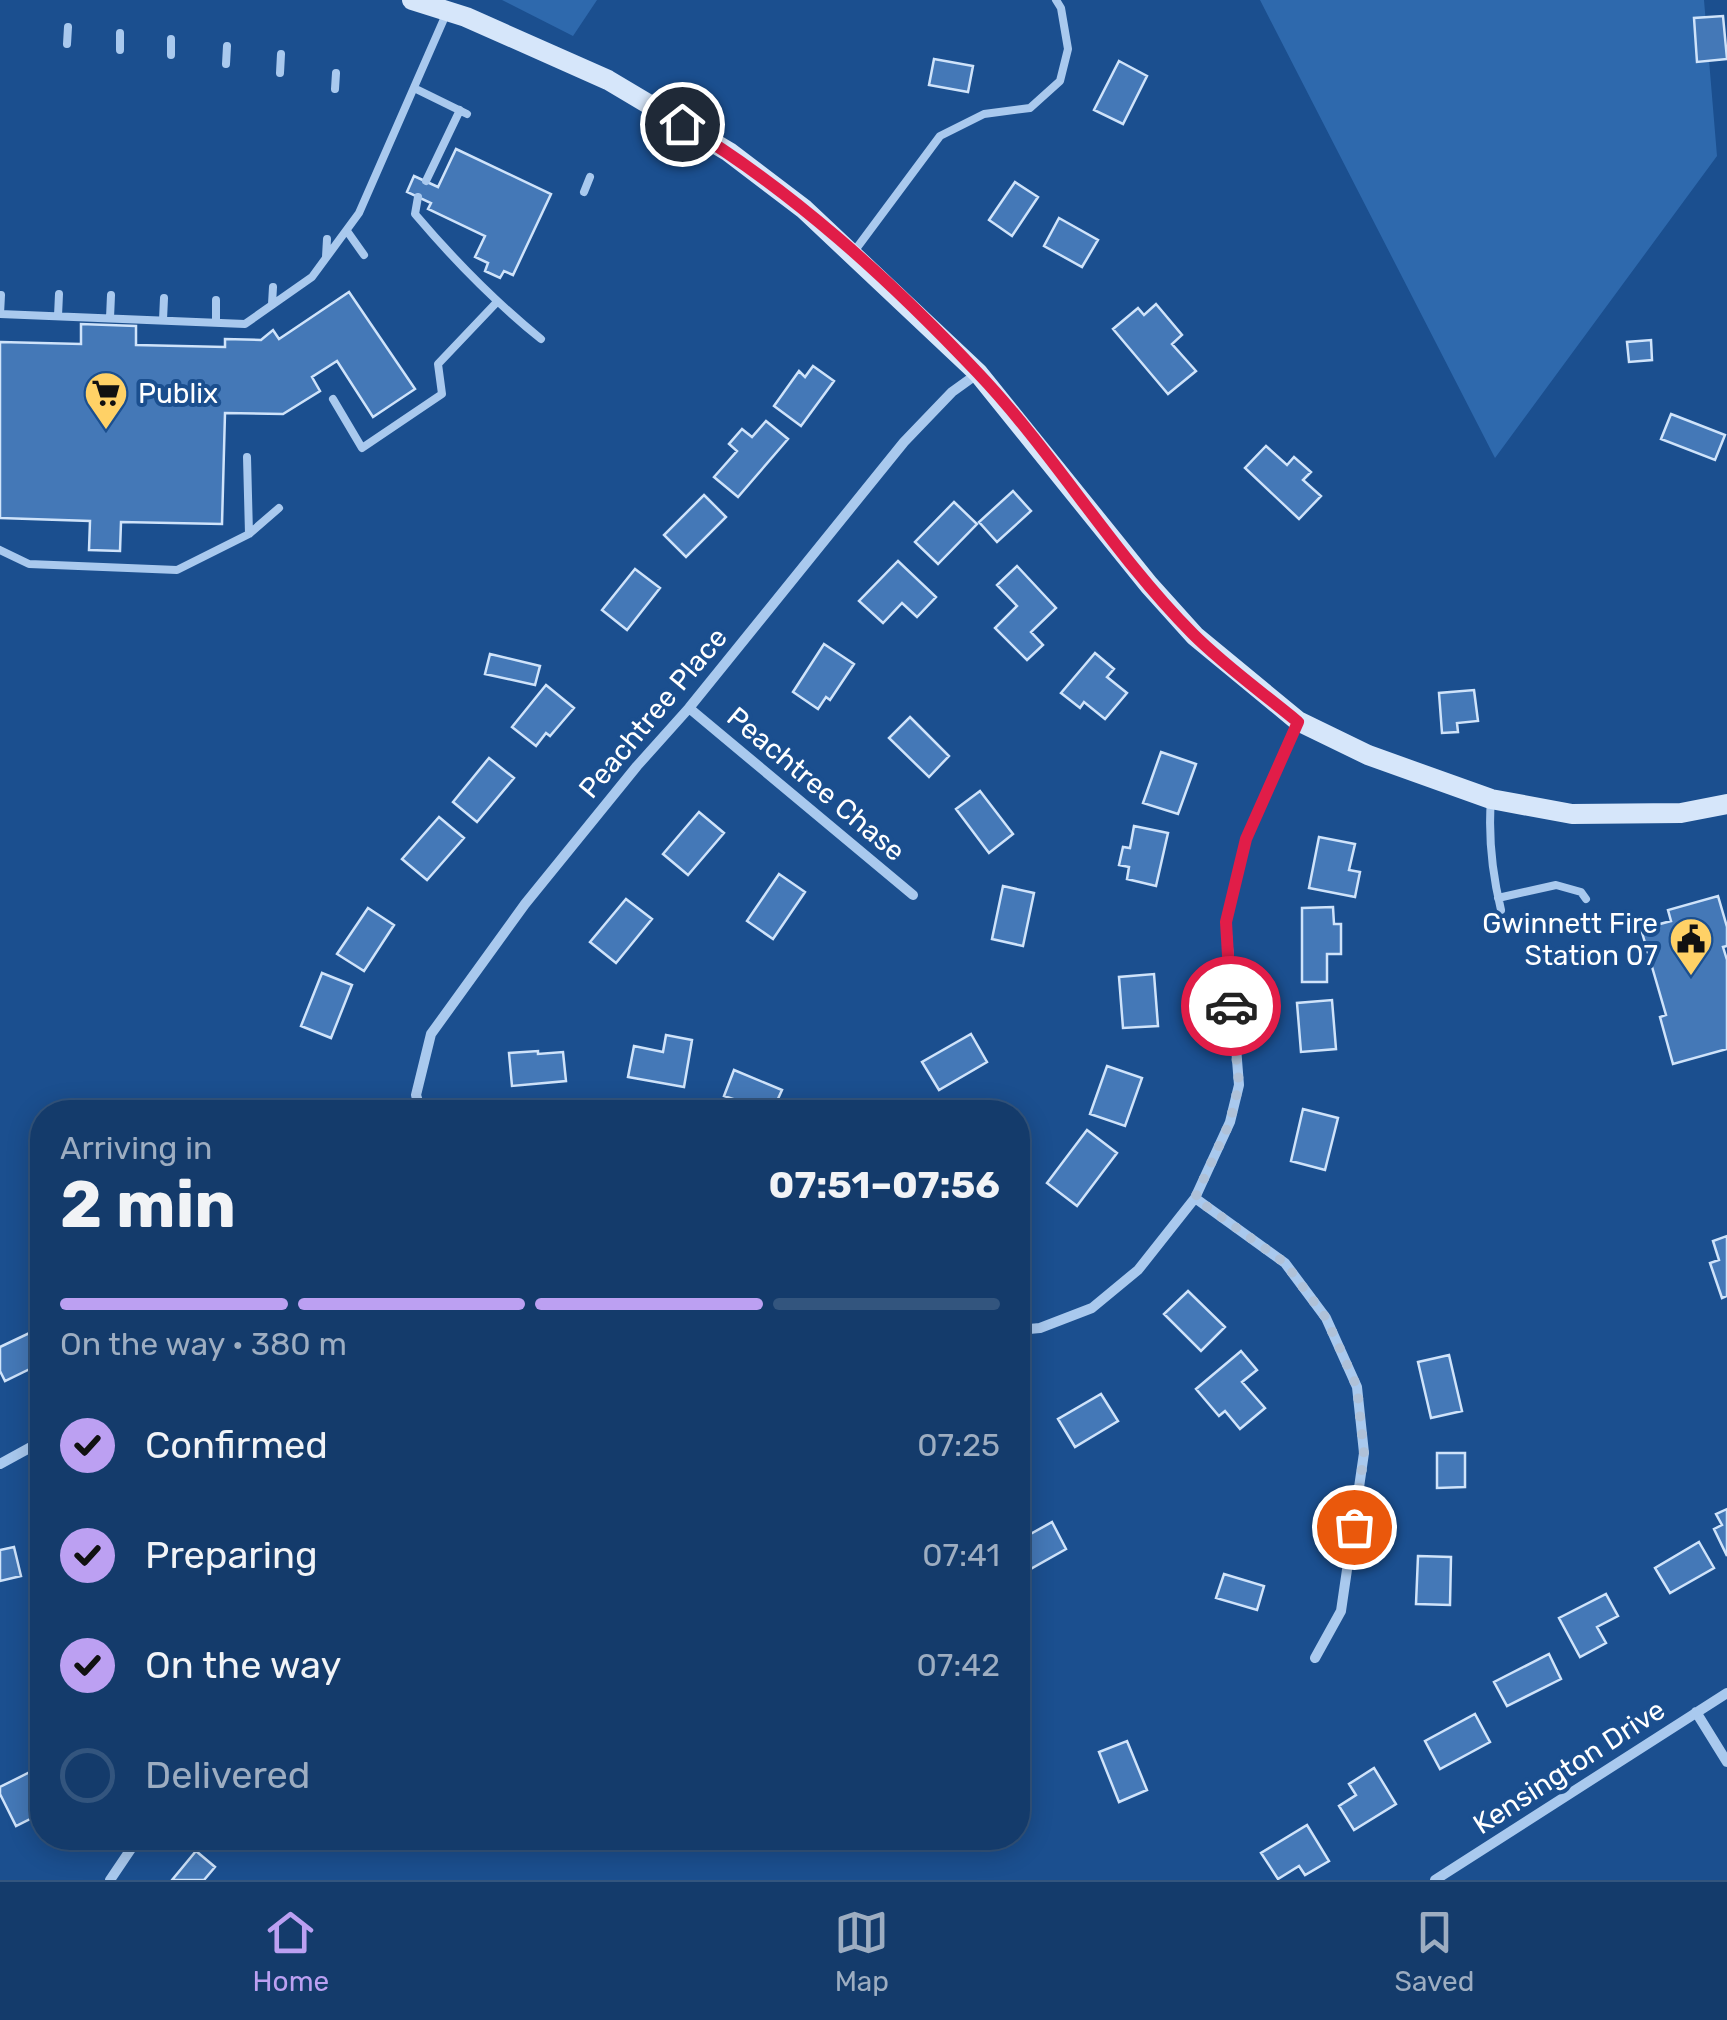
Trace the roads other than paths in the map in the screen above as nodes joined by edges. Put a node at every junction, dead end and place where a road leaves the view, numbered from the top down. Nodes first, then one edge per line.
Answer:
1 (412, 0) edge
2 (1056, 0) edge
3 (448, 12) junction
4 (68, 27) dead end
5 (120, 33) dead end
6 (171, 39) dead end
7 (67, 44) dead end
8 (226, 46) dead end
9 (120, 50) dead end
10 (171, 54) dead end
11 (280, 54) dead end
12 (226, 64) dead end
13 (280, 73) dead end
14 (336, 74) dead end
15 (414, 88) junction
16 (335, 89) dead end
17 (590, 177) dead end
18 (426, 181) dead end
19 (584, 192) dead end
20 (418, 197) dead end
21 (346, 230) junction
22 (328, 238) dead end
23 (853, 253) junction
24 (364, 255) dead end
25 (326, 257) junction
26 (273, 287) dead end
27 (59, 294) dead end
28 (0, 295) edge
29 (111, 295) dead end
30 (164, 298) dead end
31 (216, 300) dead end
32 (517, 302) dead end
33 (496, 303) junction
34 (272, 304) junction
35 (508, 313) junction
36 (0, 314) edge
37 (58, 316) junction
38 (110, 318) junction
39 (163, 320) junction
40 (216, 322) junction
41 (541, 339) dead end
42 (978, 373) junction
43 (333, 399) dead end
44 (247, 457) dead end
45 (278, 508) dead end
46 (248, 534) junction
47 (0, 550) edge
48 (689, 708) junction
49 (1298, 722) junction
50 (1491, 800) junction
51 (1727, 804) edge
52 (913, 894) dead end
53 (1498, 898) junction
54 (1586, 899) dead end
55 (1501, 910) dead end
56 (418, 1100) edge
57 (1195, 1198) junction
58 (1030, 1329) edge
59 (30, 1448) edge
60 (0, 1464) edge
61 (1316, 1658) dead end
62 (1727, 1693) edge
63 (1696, 1712) junction
64 (1727, 1762) edge
65 (130, 1850) edge
66 (110, 1880) edge
67 (1435, 1880) edge

1 - 3 main road
2 - 23 lane
3 - 15 lane
3 - 23 main road
4 - 7 lane
5 - 9 lane
6 - 10 lane
8 - 12 lane
11 - 13 lane
14 - 16 lane
15 - 18 lane
15 - 21 lane
17 - 19 lane
20 - 33 lane
21 - 24 lane
21 - 25 lane
22 - 25 lane
23 - 42 main road
25 - 34 lane
26 - 34 lane
27 - 37 lane
28 - 36 lane
29 - 38 lane
30 - 39 lane
31 - 40 lane
32 - 35 lane
33 - 35 lane
33 - 43 lane
34 - 40 lane
35 - 41 lane
36 - 37 lane
37 - 38 lane
38 - 39 lane
39 - 40 lane
42 - 48 street, Peachtree Place
42 - 49 main road
44 - 46 lane
45 - 46 lane
46 - 47 lane
48 - 52 street, Peachtree Chase
48 - 56 street, Peachtree Place
49 - 50 main road
49 - 57 street
50 - 51 main road
50 - 53 lane
53 - 54 lane
53 - 55 lane
57 - 58 street
57 - 61 street
59 - 60 street
62 - 63 street, Kensington Drive
63 - 64 street
63 - 67 street, Kensington Drive
65 - 66 street

